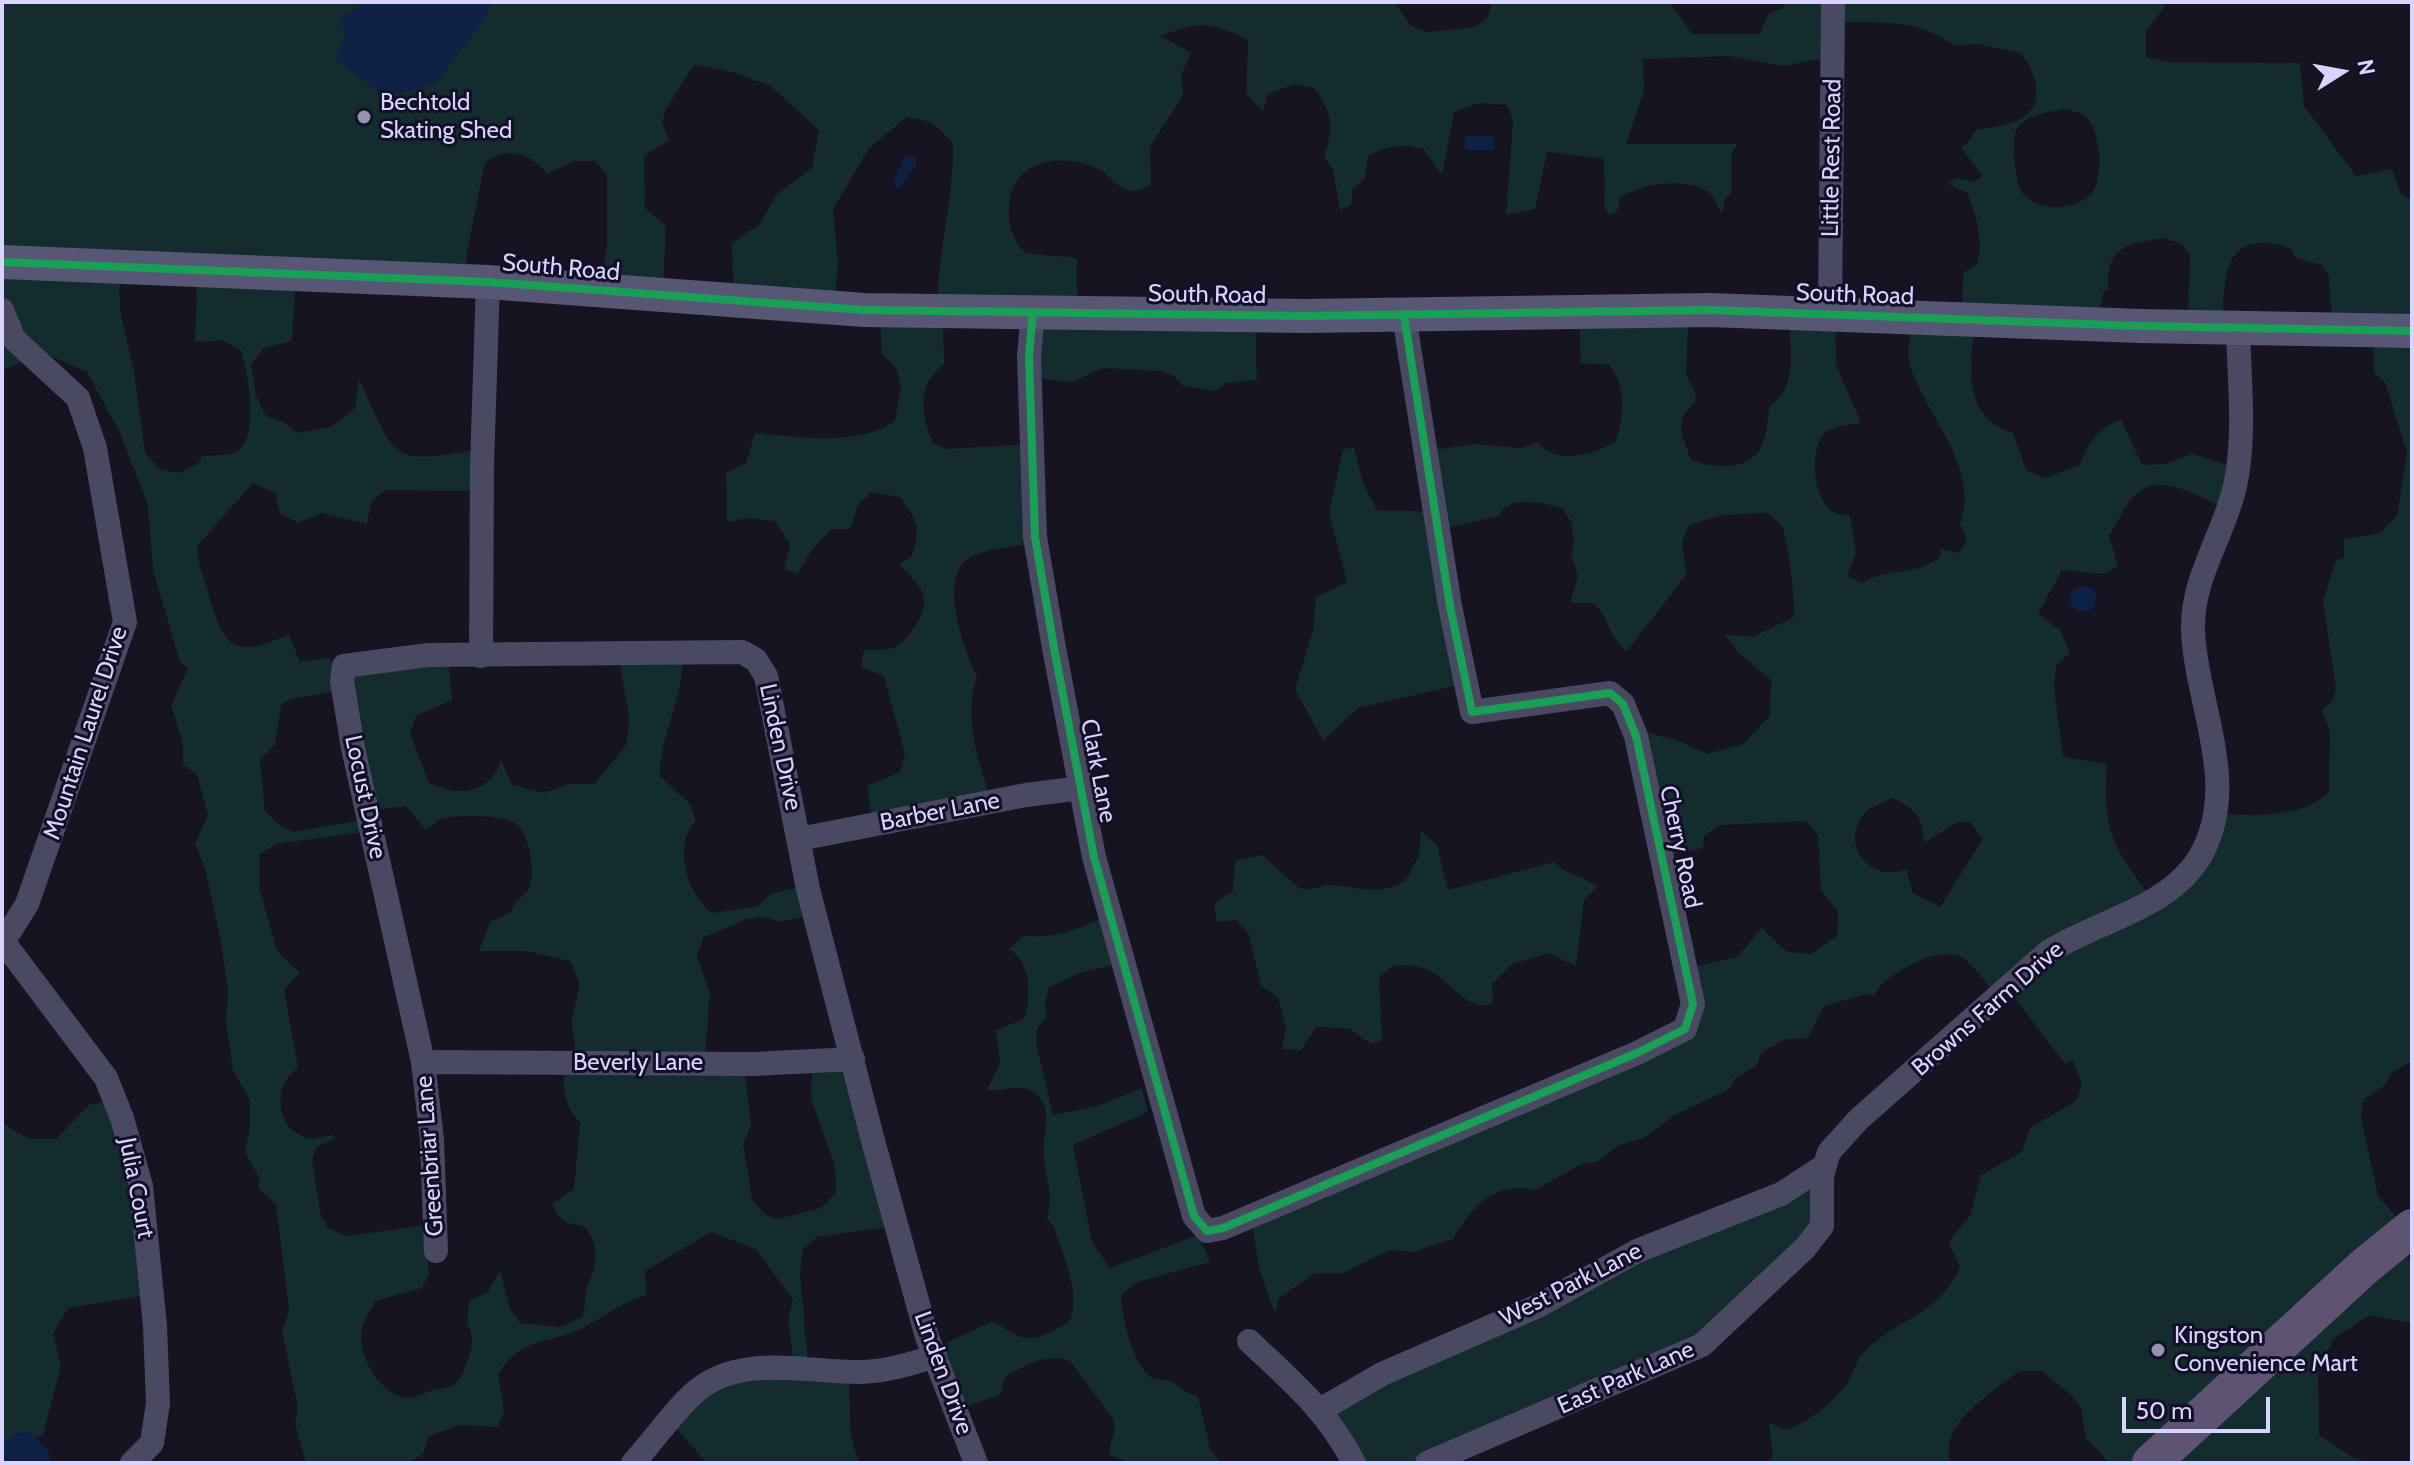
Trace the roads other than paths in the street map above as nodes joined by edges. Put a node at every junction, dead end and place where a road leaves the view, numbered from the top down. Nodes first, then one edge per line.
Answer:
1 (1833, 2) edge
2 (2, 263) edge
3 (488, 282) junction
4 (2, 310) edge
5 (1033, 312) junction
6 (1830, 314) junction
7 (1404, 316) junction
8 (2238, 328) junction
9 (2412, 331) edge
10 (481, 656) junction
11 (1081, 788) junction
12 (799, 839) junction
13 (3, 942) edge
14 (853, 1059) junction
15 (423, 1062) junction
16 (1824, 1166) junction
17 (1202, 1224) joint
18 (2412, 1228) edge
19 (436, 1251) dead end
20 (1249, 1341) dead end
21 (935, 1356) junction
22 (1320, 1410) junction
23 (132, 1463) edge
24 (633, 1463) edge
25 (976, 1463) edge
26 (1354, 1463) edge
27 (1427, 1463) edge
28 (2151, 1463) edge

1 - 6 street, Little Rest Road
2 - 3 street, South Road
3 - 5 street, South Road
3 - 10 street
4 - 13 street, Mountain Laurel Drive
5 - 7 street, South Road
5 - 11 street, Clark Lane
6 - 7 street, South Road
6 - 8 street, South Road
7 - 17 street, Cherry Road
8 - 9 street, South Road
8 - 16 street, Browns Farm Drive
10 - 12 street, Linden Drive
10 - 15 street, Locust Drive
11 - 12 street, Barber Lane
11 - 17 street, Clark Lane
12 - 14 street, Linden Drive
13 - 23 street, Julia Court
14 - 15 street, Beverly Lane
14 - 21 street, Linden Drive
15 - 19 street, Greenbriar Lane
16 - 22 street, West Park Lane
16 - 27 street, East Park Lane
18 - 28 main road
20 - 22 street
21 - 24 street
21 - 25 street, Linden Drive
22 - 26 street

